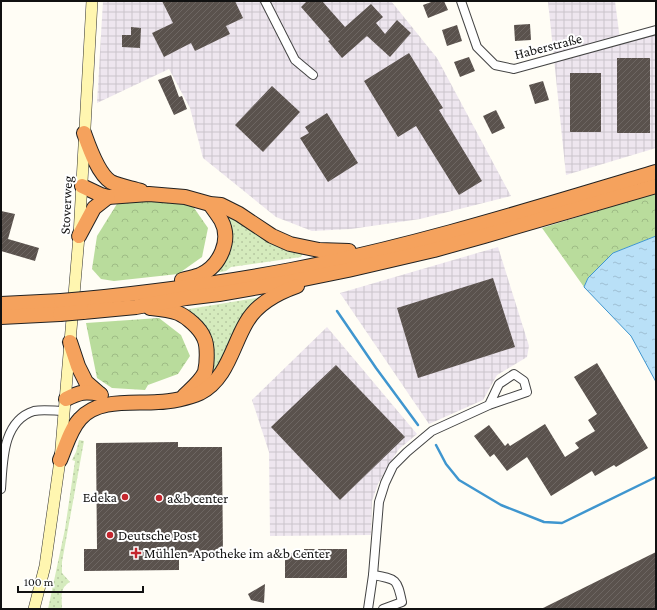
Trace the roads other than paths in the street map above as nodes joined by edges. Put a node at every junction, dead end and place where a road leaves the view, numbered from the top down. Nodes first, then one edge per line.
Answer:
1 (92, 1) edge
2 (265, 1) edge
3 (460, 1) edge
4 (656, 30) edge
5 (313, 75) dead end
6 (84, 133) junction
7 (656, 172) edge
8 (110, 181) junction
9 (82, 186) junction
10 (656, 186) edge
11 (149, 194) junction
12 (108, 197) junction
13 (210, 204) junction
14 (79, 236) junction
15 (365, 253) junction
16 (348, 270) junction
17 (126, 295) junction
18 (1, 304) edge
19 (84, 305) junction
20 (61, 307) junction
21 (136, 307) junction
22 (1, 317) edge
23 (70, 342) junction
24 (101, 395) junction
25 (181, 398) junction
26 (126, 402) junction
27 (65, 405) junction
28 (489, 405) junction
29 (96, 408) junction
30 (60, 460) junction
31 (1, 488) edge
32 (374, 575) junction
33 (34, 609) edge
34 (368, 609) edge
35 (384, 609) edge

1 - 6 street, Stoverweg
2 - 5 street
3 - 4 street, Haberstraße
6 - 8 highway
6 - 9 street, Stoverweg
7 - 15 highway
8 - 9 highway
8 - 11 highway
9 - 12 highway
9 - 14 street, Stoverweg
10 - 16 highway
11 - 12 highway
11 - 13 highway
12 - 14 highway
13 - 15 highway
13 - 17 highway
14 - 23 street, Stoverweg
15 - 17 highway
16 - 21 highway
16 - 25 highway
17 - 19 highway
18 - 20 highway
19 - 20 highway, bridge
19 - 21 highway
20 - 22 highway
21 - 25 highway
23 - 24 highway
23 - 27 street, Stoverweg
24 - 26 highway
24 - 27 highway
25 - 26 highway
26 - 29 highway
27 - 29 highway
27 - 30 street, Stoverweg
27 - 31 street
28 - 28 street
28 - 32 street
29 - 30 highway
30 - 33 street, Stoverweg
32 - 34 street
32 - 35 street

